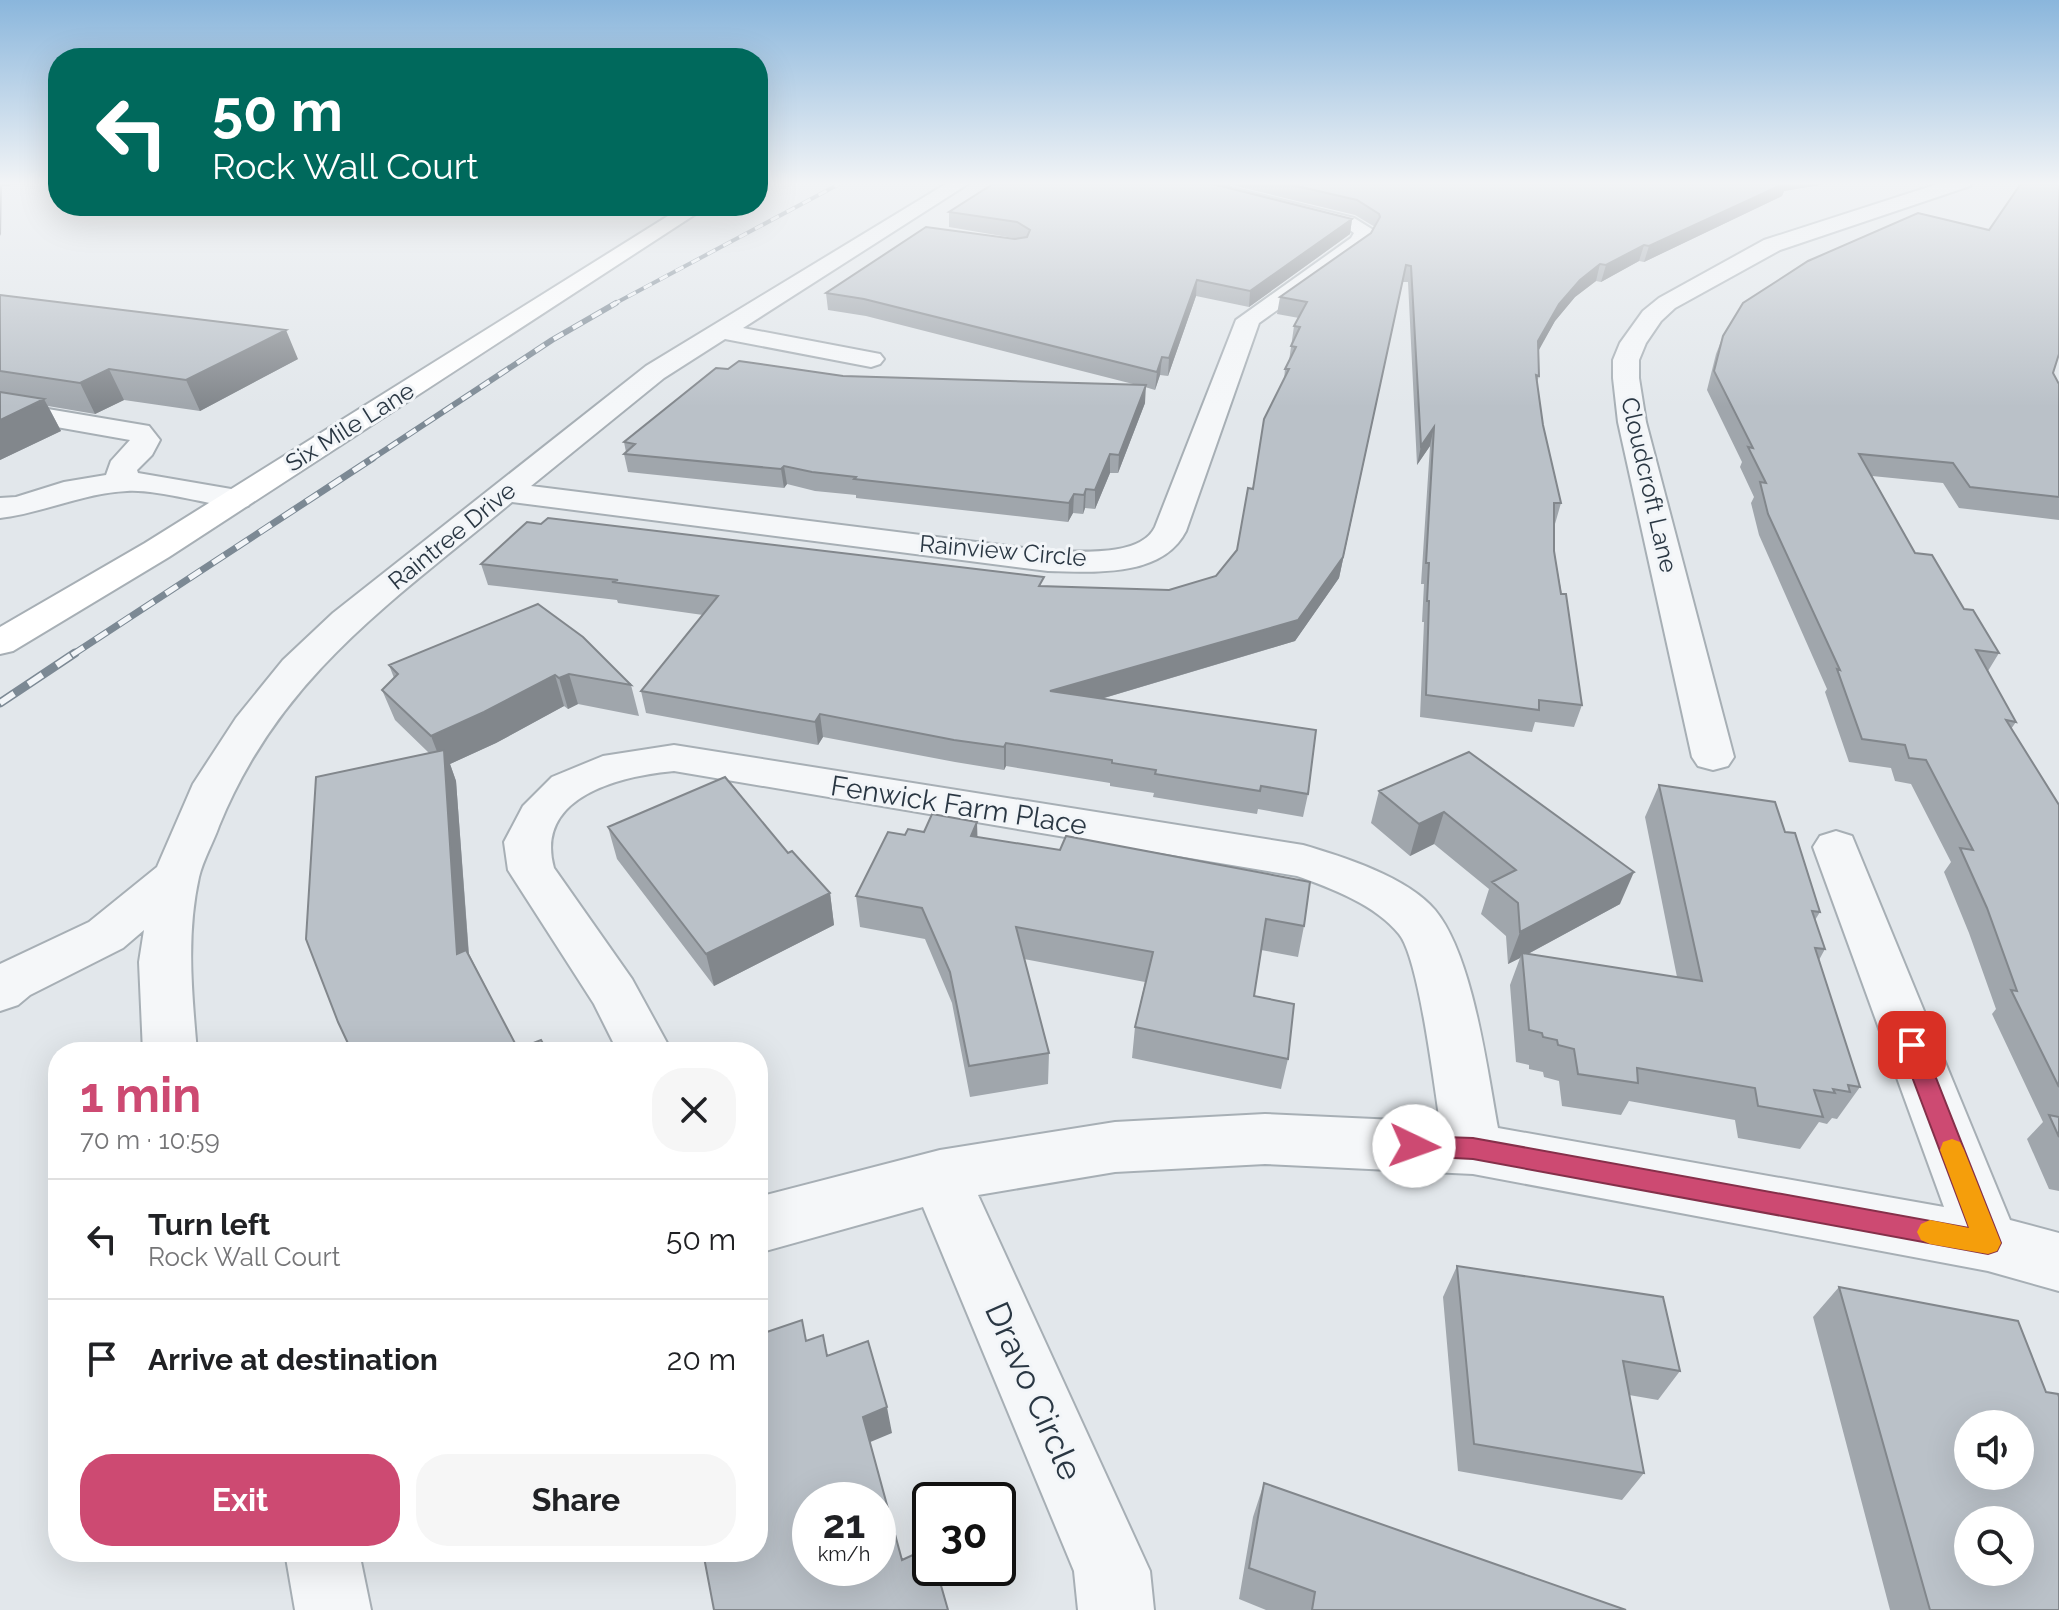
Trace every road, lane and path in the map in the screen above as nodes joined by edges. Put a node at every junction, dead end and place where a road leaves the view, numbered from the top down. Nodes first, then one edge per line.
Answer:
1 (618, 257) edge
2 (856, 257) edge
3 (1338, 257) edge
4 (1750, 257) edge
5 (720, 331) junction
6 (871, 359) dead end
7 (0, 409) edge
8 (129, 481) junction
9 (507, 492) junction
10 (237, 499) junction
11 (0, 508) edge
12 (0, 643) edge
13 (1713, 757) dead end
14 (1836, 847) dead end
15 (176, 876) junction
16 (0, 991) edge
17 (169, 1042) edge
18 (640, 1042) edge
19 (1473, 1149) junction
20 (940, 1176) junction
21 (768, 1222) edge
22 (2038, 1263) edge
23 (324, 1562) edge
24 (333, 1610) edge
25 (1116, 1610) edge

1 - 10 street, Six Mile Lane
2 - 5 street, Raintree Drive
3 - 9 street, Rainview Circle
4 - 13 street, Cloudcroft Lane
5 - 6 street
5 - 9 street, Raintree Drive
7 - 8 street
8 - 10 street
8 - 11 street
9 - 15 street, Raintree Drive
10 - 12 street, Six Mile Lane
14 - 22 street
15 - 16 street
15 - 17 street, Raintree Drive
18 - 19 street, Fenwick Farm Place
19 - 20 street
19 - 22 street
20 - 21 street
20 - 25 street, Dravo Circle
23 - 24 street

